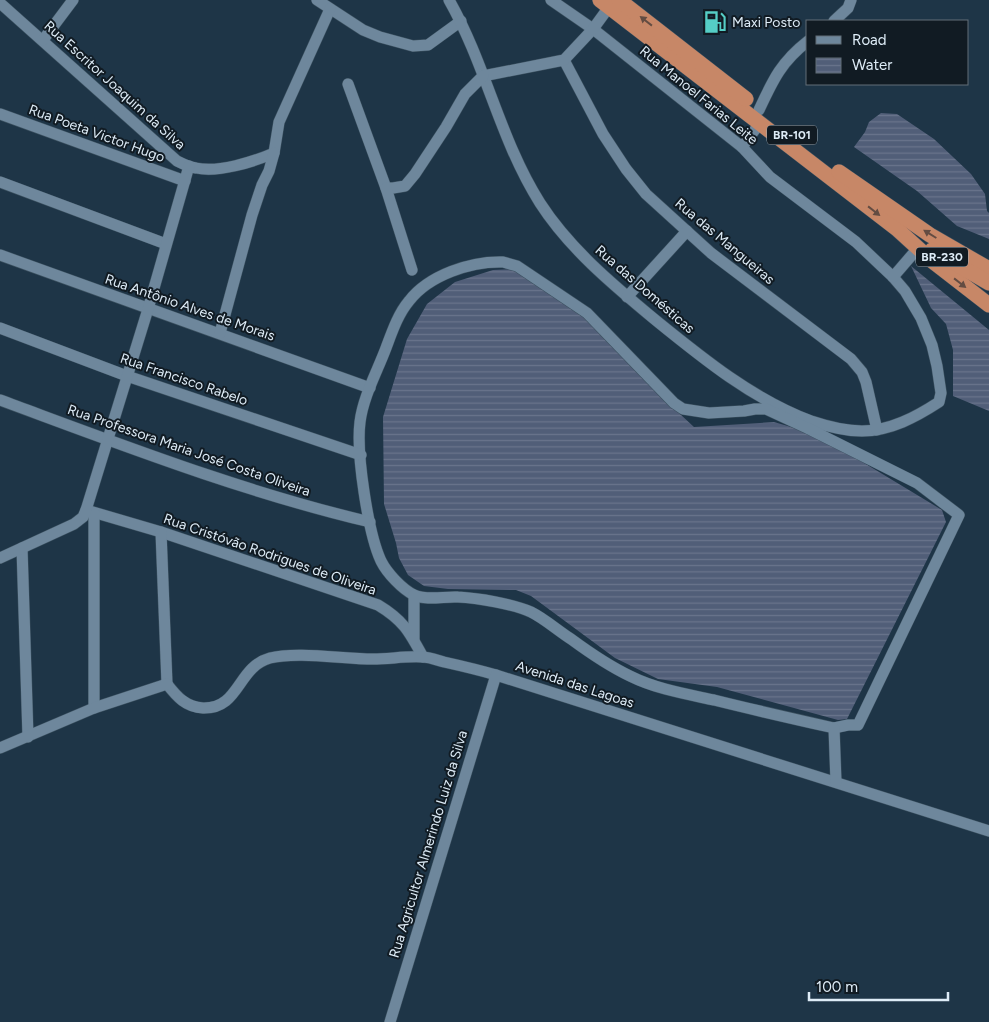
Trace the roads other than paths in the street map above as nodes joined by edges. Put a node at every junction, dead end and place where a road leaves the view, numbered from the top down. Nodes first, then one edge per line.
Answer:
1 (73, 0) edge
2 (317, 0) edge
3 (449, 0) edge
4 (551, 0) edge
5 (851, 0) edge
6 (1, 2) edge
7 (609, 2) edge
8 (330, 9) junction
9 (835, 20) edge
10 (461, 21) junction
11 (593, 28) junction
12 (43, 40) junction
13 (806, 43) edge
14 (564, 60) junction
15 (483, 76) junction
16 (348, 84) dead end
17 (0, 114) edge
18 (760, 117) junction
19 (742, 147) junction
20 (274, 153) junction
21 (189, 166) junction
22 (185, 181) junction
23 (0, 182) edge
24 (386, 188) junction
25 (897, 229) junction
26 (686, 231) junction
27 (166, 244) junction
28 (918, 248) junction
29 (0, 256) edge
30 (989, 267) edge
31 (412, 270) dead end
32 (893, 277) junction
33 (989, 283) edge
34 (627, 297) junction
35 (989, 306) edge
36 (148, 309) junction
37 (0, 328) edge
38 (220, 333) junction
39 (127, 376) junction
40 (370, 388) junction
41 (941, 393) joint
42 (0, 400) edge
43 (877, 430) junction
44 (108, 440) junction
45 (360, 455) junction
46 (90, 512) junction
47 (370, 522) junction
48 (161, 532) junction
49 (22, 548) junction
50 (0, 558) edge
51 (414, 595) junction
52 (414, 639) junction
53 (423, 656) junction
54 (496, 675) junction
55 (167, 684) junction
56 (94, 708) junction
57 (834, 728) junction
58 (28, 737) junction
59 (0, 748) edge
60 (836, 782) junction
61 (989, 831) edge
62 (390, 1022) edge

1 - 12 street
2 - 8 street
3 - 10 street, Rua das Domésticas
4 - 11 street, Rua Manoel Farias Leite
5 - 9 street
6 - 12 street, Rua Escritor Joaquim da Silva
7 - 11 street
7 - 18 highway, BR-101
8 - 10 street
8 - 20 street
10 - 15 street, Rua das Domésticas
11 - 14 street
11 - 19 street, Rua Manoel Farias Leite
12 - 21 street, Rua Escritor Joaquim da Silva
13 - 18 street
14 - 15 street
14 - 26 street, Rua das Mangueiras
15 - 24 street
15 - 34 street, Rua das Domésticas
16 - 24 street
17 - 22 street, Rua Poeta Victor Hugo
18 - 19 street
18 -> 25 highway, BR-101
30 -> 18 highway, BR-101
19 - 32 street, Rua Manoel Farias Leite
20 - 21 street
20 - 38 street
21 - 22 street
22 - 27 street
23 - 27 street
24 - 31 street
25 - 28 highway
25 - 33 highway, BR-230
26 - 34 street
26 - 43 street, Rua das Mangueiras
27 - 36 street
28 - 32 street
28 -> 35 highway
29 - 36 street, Rua Antônio Alves de Morais
32 - 41 street, Rua Manoel Farias Leite
34 - 43 street, Rua das Domésticas
36 - 38 street, Rua Antônio Alves de Morais
36 - 39 street
37 - 39 street, Rua Francisco Rabelo
38 - 40 street, Rua Antônio Alves de Morais
39 - 44 street
39 - 45 street, Rua Francisco Rabelo
40 - 45 street
40 - 57 street
41 - 43 street, Rua das Domésticas
42 - 44 street, Rua Professora Maria José Costa Oliveira
44 - 46 street
44 - 47 street, Rua Professora Maria José Costa Oliveira
45 - 47 street
46 - 48 street, Rua Cristóvão Rodrigues de Oliveira
46 - 49 street
46 - 56 street
47 - 51 street
48 - 52 street, Rua Cristóvão Rodrigues de Oliveira
48 - 55 street
49 - 50 street
49 - 58 street
51 - 52 street
51 - 57 street
52 - 53 street, Rua Cristóvão Rodrigues de Oliveira
53 - 54 street, Avenida das Lagoas
53 - 55 street, Avenida das Lagoas
54 - 60 street, Avenida das Lagoas
54 - 62 street, Rua Agricultor Almerindo Luiz da Silva
55 - 56 street
56 - 58 street
57 - 60 street
58 - 59 street
60 - 61 street, Avenida das Lagoas

